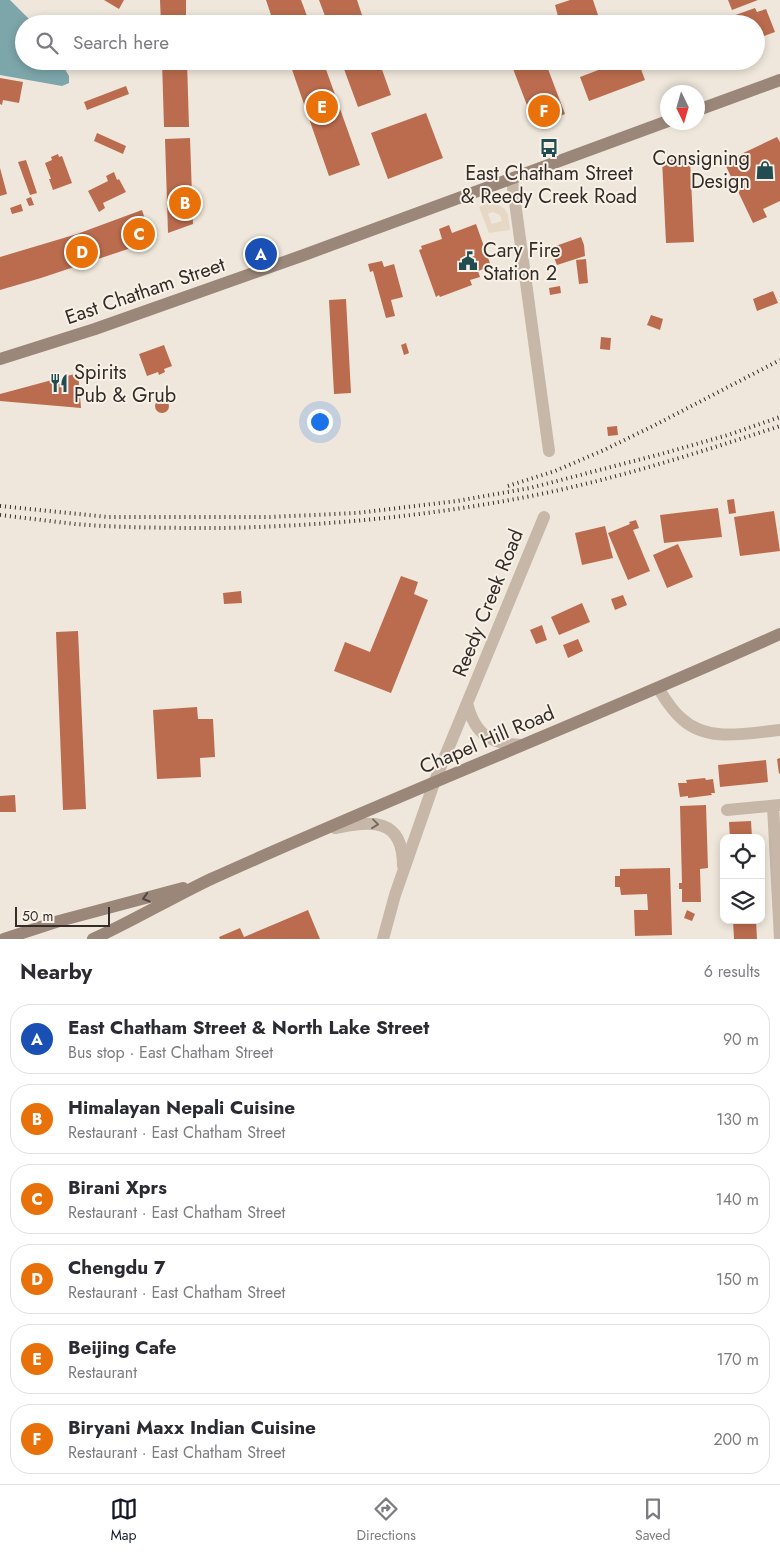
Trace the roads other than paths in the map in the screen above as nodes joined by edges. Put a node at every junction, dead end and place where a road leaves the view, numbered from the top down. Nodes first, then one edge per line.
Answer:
1 (780, 80) edge
2 (705, 107) edge
3 (660, 124) edge
4 (512, 180) junction
5 (0, 359) edge
6 (549, 451) dead end
7 (544, 517) dead end
8 (780, 634) edge
9 (658, 688) junction
10 (467, 703) junction
11 (780, 730) edge
12 (522, 745) junction
13 (434, 783) junction
14 (777, 805) edge
15 (727, 810) dead end
16 (327, 829) junction
17 (403, 872) junction
18 (210, 880) junction
19 (4, 939) edge
20 (93, 939) edge
21 (383, 939) edge
22 (780, 939) edge

1 - 2 main road
3 - 4 main road, East Chatham Street
4 - 5 main road, East Chatham Street
4 - 6 street
7 - 10 street, Reedy Creek Road
8 - 9 main road, Chapel Hill Road
9 - 11 street
9 - 12 main road, Chapel Hill Road
10 - 12 street, Reedy Creek Road
10 - 13 street, Reedy Creek Road
12 - 13 main road, Chapel Hill Road
13 - 16 main road, Chapel Hill Road
13 - 17 street, Reedy Creek Road
14 - 15 street
14 - 22 street
16 -> 17 street, Reedy Creek Road
16 - 18 main road, Chapel Hill Road
17 - 21 street, Reedy Creek Road
18 -> 19 main road, Chapel Hill Road
18 - 20 main road, Chapel Hill Road

